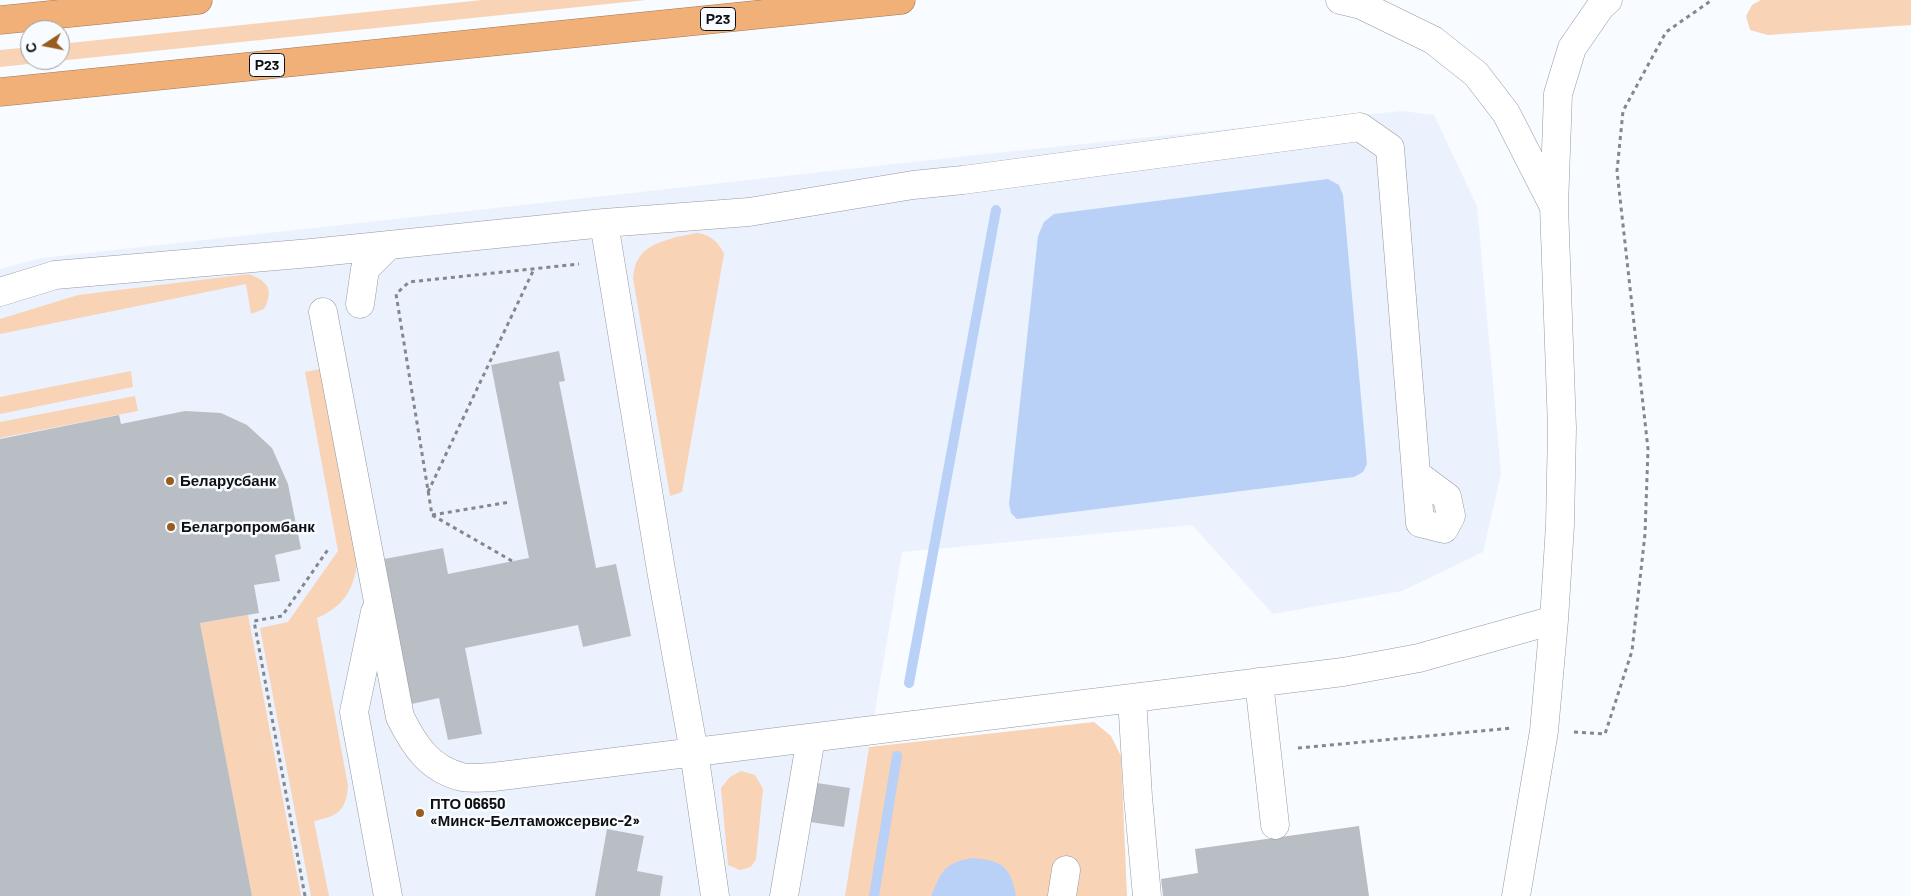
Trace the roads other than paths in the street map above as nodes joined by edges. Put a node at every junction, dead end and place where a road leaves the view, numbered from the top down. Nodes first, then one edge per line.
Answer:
1 (198, 0) edge
2 (901, 0) edge
3 (1340, 0) edge
4 (1608, 0) edge
5 (0, 20) edge
6 (0, 92) edge
7 (1554, 206) junction
8 (604, 223) junction
9 (388, 246) junction
10 (0, 292) edge
11 (360, 304) dead end
12 (322, 312) dead end
13 (1416, 474) dead end
14 (378, 599) junction
15 (1554, 620) junction
16 (1259, 682) junction
17 (1132, 698) junction
18 (811, 738) junction
19 (694, 752) junction
20 (1275, 825) dead end
21 (1066, 870) dead end
22 (388, 896) edge
23 (715, 896) edge
24 (784, 896) edge
25 (1062, 896) edge
26 (1147, 896) edge
27 (1516, 896) edge

1 - 5 highway
2 - 6 highway, Р23
3 - 7 lane
4 - 7 lane
7 - 15 lane
8 - 9 lane
8 - 13 lane
8 - 19 lane
9 - 10 lane
9 - 11 lane
12 - 14 lane
14 - 19 lane
14 - 22 lane
15 - 16 lane
15 - 27 lane
16 - 17 lane
16 - 20 lane
17 - 18 lane
17 - 26 lane
18 - 19 lane
18 - 24 lane
19 - 23 lane
21 - 25 lane

